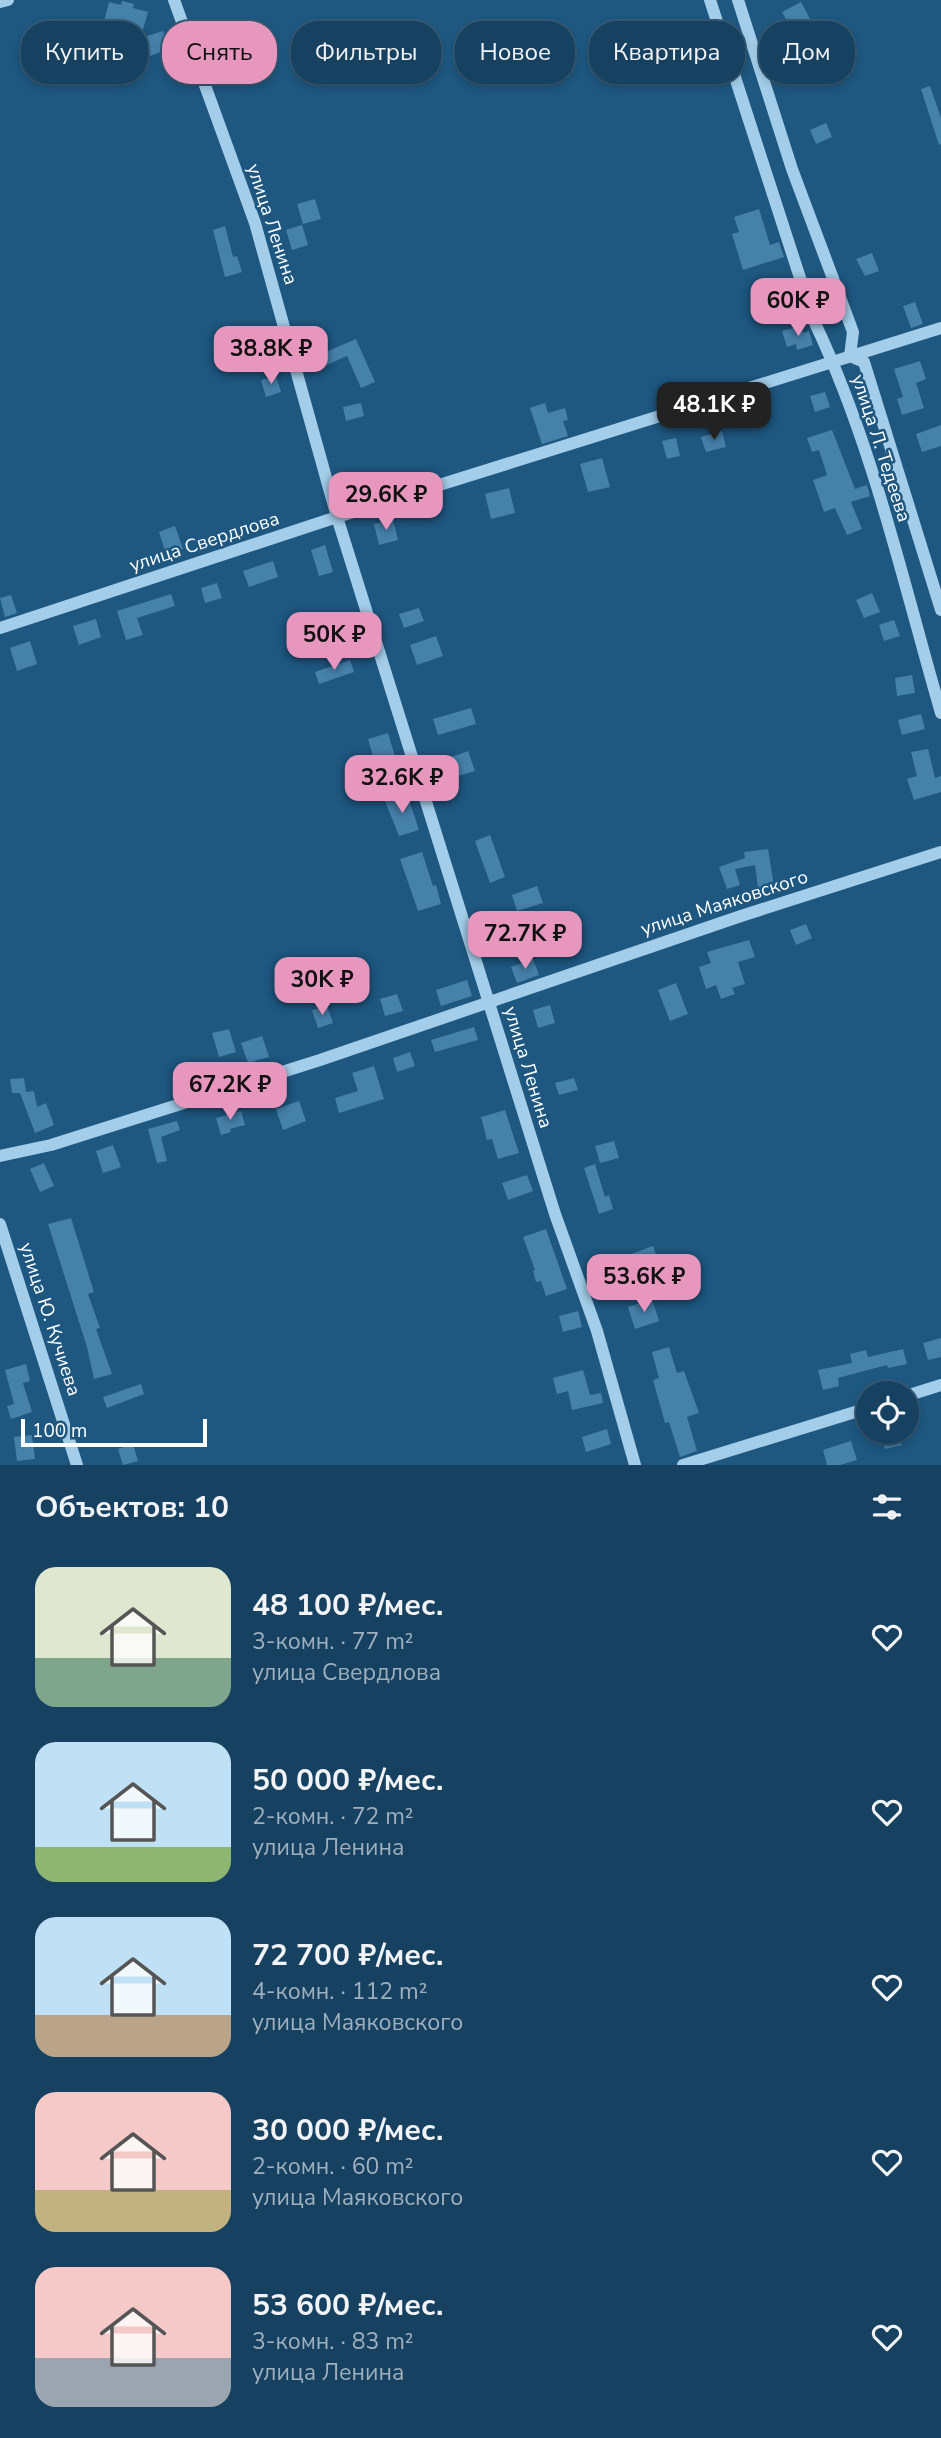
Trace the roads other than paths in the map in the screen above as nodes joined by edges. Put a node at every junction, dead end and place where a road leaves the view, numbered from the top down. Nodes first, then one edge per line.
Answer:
1 (8, 0) edge
2 (174, 0) edge
3 (710, 0) edge
4 (738, 0) edge
5 (0, 2) edge
6 (941, 328) edge
7 (850, 356) junction
8 (834, 362) junction
9 (337, 517) junction
10 (941, 610) edge
11 (0, 628) edge
12 (941, 713) edge
13 (941, 852) edge
14 (488, 1002) junction
15 (0, 1156) edge
16 (0, 1224) edge
17 (941, 1385) edge
18 (919, 1392) edge
19 (856, 1412) edge
20 (77, 1465) edge
21 (635, 1465) edge
22 (683, 1465) edge

1 - 5 street
2 - 9 street, улица Ленина
3 - 8 street, улица Л. Тедеева
4 - 7 street, улица Л. Тедеева
6 - 7 street, улица Свердлова
7 - 8 street, улица Свердлова
7 - 10 street, улица Л. Тедеева
8 - 9 street, улица Свердлова
8 - 12 street, улица Л. Тедеева
9 - 11 street, улица Свердлова
9 - 14 street, улица Ленина
13 - 14 street, улица Маяковского
14 - 15 street, улица Маяковского
14 - 21 street, улица Ленина
16 - 20 street, улица Ю. Кучиева
17 - 18 street
19 - 22 street

